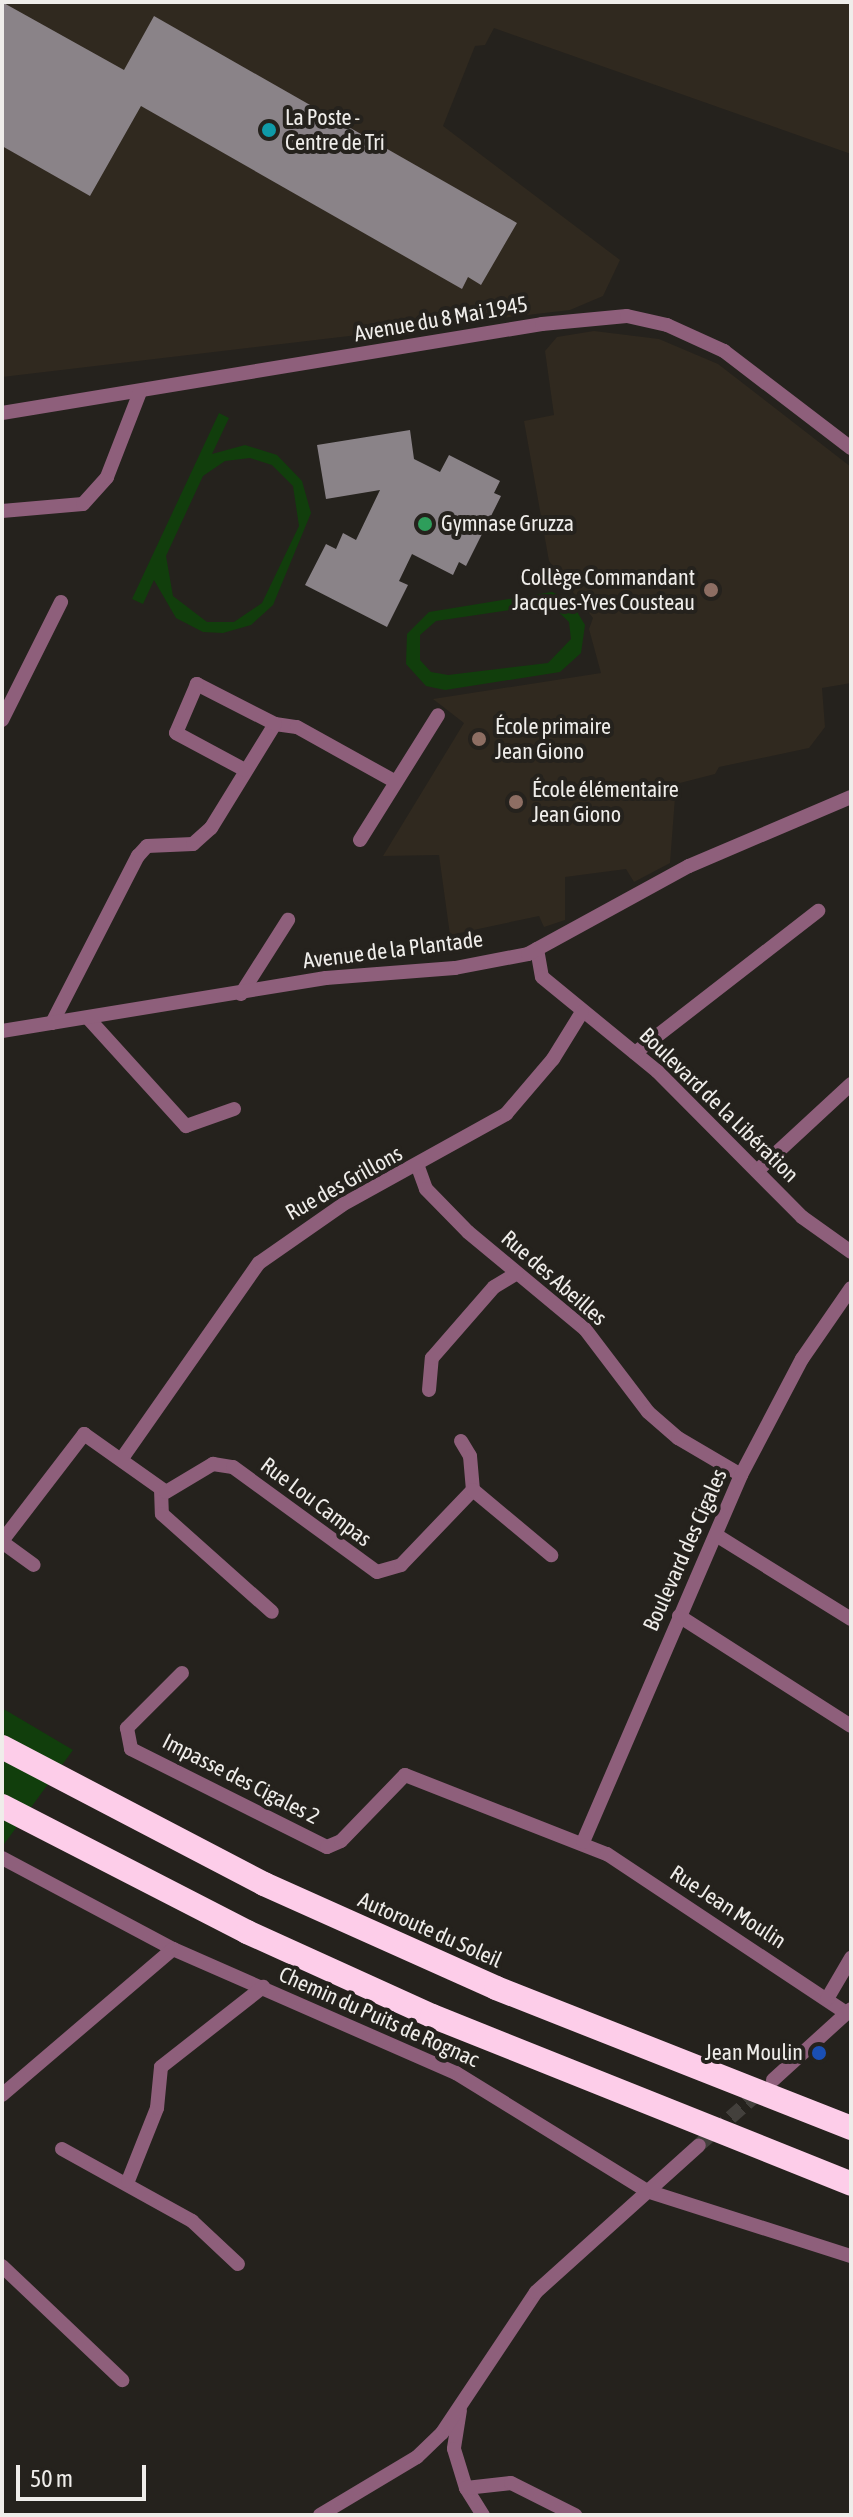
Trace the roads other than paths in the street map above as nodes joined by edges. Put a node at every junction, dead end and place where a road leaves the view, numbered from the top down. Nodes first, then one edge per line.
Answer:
1 (140, 392) junction
2 (2, 413) edge
3 (851, 448) edge
4 (2, 511) edge
5 (61, 602) dead end
6 (438, 715) dead end
7 (2, 720) edge
8 (275, 724) junction
9 (245, 770) junction
10 (396, 782) junction
11 (851, 797) edge
12 (360, 840) dead end
13 (818, 911) dead end
14 (288, 920) dead end
15 (537, 949) junction
16 (241, 994) junction
17 (582, 1012) junction
18 (88, 1018) junction
19 (52, 1023) junction
20 (2, 1031) edge
21 (635, 1053) junction
22 (851, 1084) edge
23 (234, 1109) dead end
24 (418, 1167) junction
25 (757, 1171) junction
26 (851, 1252) edge
27 (516, 1274) junction
28 (851, 1288) edge
29 (429, 1390) dead end
30 (461, 1441) dead end
31 (123, 1457) junction
32 (741, 1475) junction
33 (161, 1489) junction
34 (473, 1490) junction
35 (716, 1535) junction
36 (2, 1542) edge
37 (551, 1555) dead end
38 (34, 1565) dead end
39 (272, 1612) dead end
40 (679, 1616) junction
41 (851, 1619) edge
42 (182, 1673) dead end
43 (851, 1726) edge
44 (2, 1747) edge
45 (2, 1806) edge
46 (583, 1842) junction
47 (2, 1858) edge
48 (173, 1949) junction
49 (851, 1958) edge
50 (263, 1987) junction
51 (827, 1999) junction
52 (848, 2011) edge
53 (773, 2080) tunnel mouth
54 (2, 2095) edge
55 (851, 2128) edge
56 (699, 2145) tunnel mouth
57 (62, 2149) dead end
58 (128, 2181) junction
59 (851, 2184) edge
60 (647, 2191) junction
61 (851, 2256) edge
62 (238, 2264) dead end
63 (2, 2266) edge
64 (122, 2380) dead end
65 (460, 2403) junction
66 (466, 2488) junction
67 (320, 2515) edge
68 (483, 2515) edge
69 (575, 2515) edge

1 - 2 street, Avenue du 8 Mai 1945
1 - 3 street, Avenue du 8 Mai 1945
1 - 4 street
5 - 7 street
6 - 10 street
8 - 9 street
8 - 9 street
8 - 10 street
9 - 19 street
10 - 12 street
11 - 15 street, Avenue de la Plantade
13 - 21 street
14 - 16 street
15 - 16 street, Avenue de la Plantade
15 - 17 street, Boulevard de la Libération
16 - 18 street, Avenue de la Plantade
17 - 21 street, Boulevard de la Libération
17 - 24 street, Rue des Grillons
18 - 19 street, Avenue de la Plantade
18 - 23 street
19 - 20 street, Avenue de la Plantade
21 - 25 street, Boulevard de la Libération
22 - 25 street
24 - 27 street, Rue des Abeilles
24 - 31 street, Rue des Grillons
25 - 26 street, Boulevard de la Libération
27 - 29 street
27 - 32 street, Rue des Abeilles
28 - 32 street, Boulevard des Cigales
30 - 34 street
31 - 33 street
31 - 36 street
32 - 35 street, Boulevard des Cigales
33 - 34 street, Rue Lou Campas
33 - 39 street
34 - 37 street
35 - 40 street, Boulevard des Cigales
35 - 41 street
36 - 38 street
40 - 43 street
40 - 46 street, Boulevard des Cigales
42 - 46 street, Impasse des Cigales 2
44 - 55 highway, Autoroute du Soleil
45 - 59 highway
46 - 51 street, Rue Jean Moulin
47 - 48 street
48 - 50 street
48 - 54 street
49 - 51 street
50 - 58 street, Chemin du Puits de Rognac
50 - 60 street, Chemin du Puits de Rognac
51 - 52 street, Rue Jean Moulin
52 - 53 street
56 - 60 street
57 - 58 street
58 - 62 street
60 - 61 street, Chemin du Puits de Rognac
60 - 65 street
63 - 64 street
65 - 66 street
65 - 67 street
66 - 68 street
66 - 69 street

